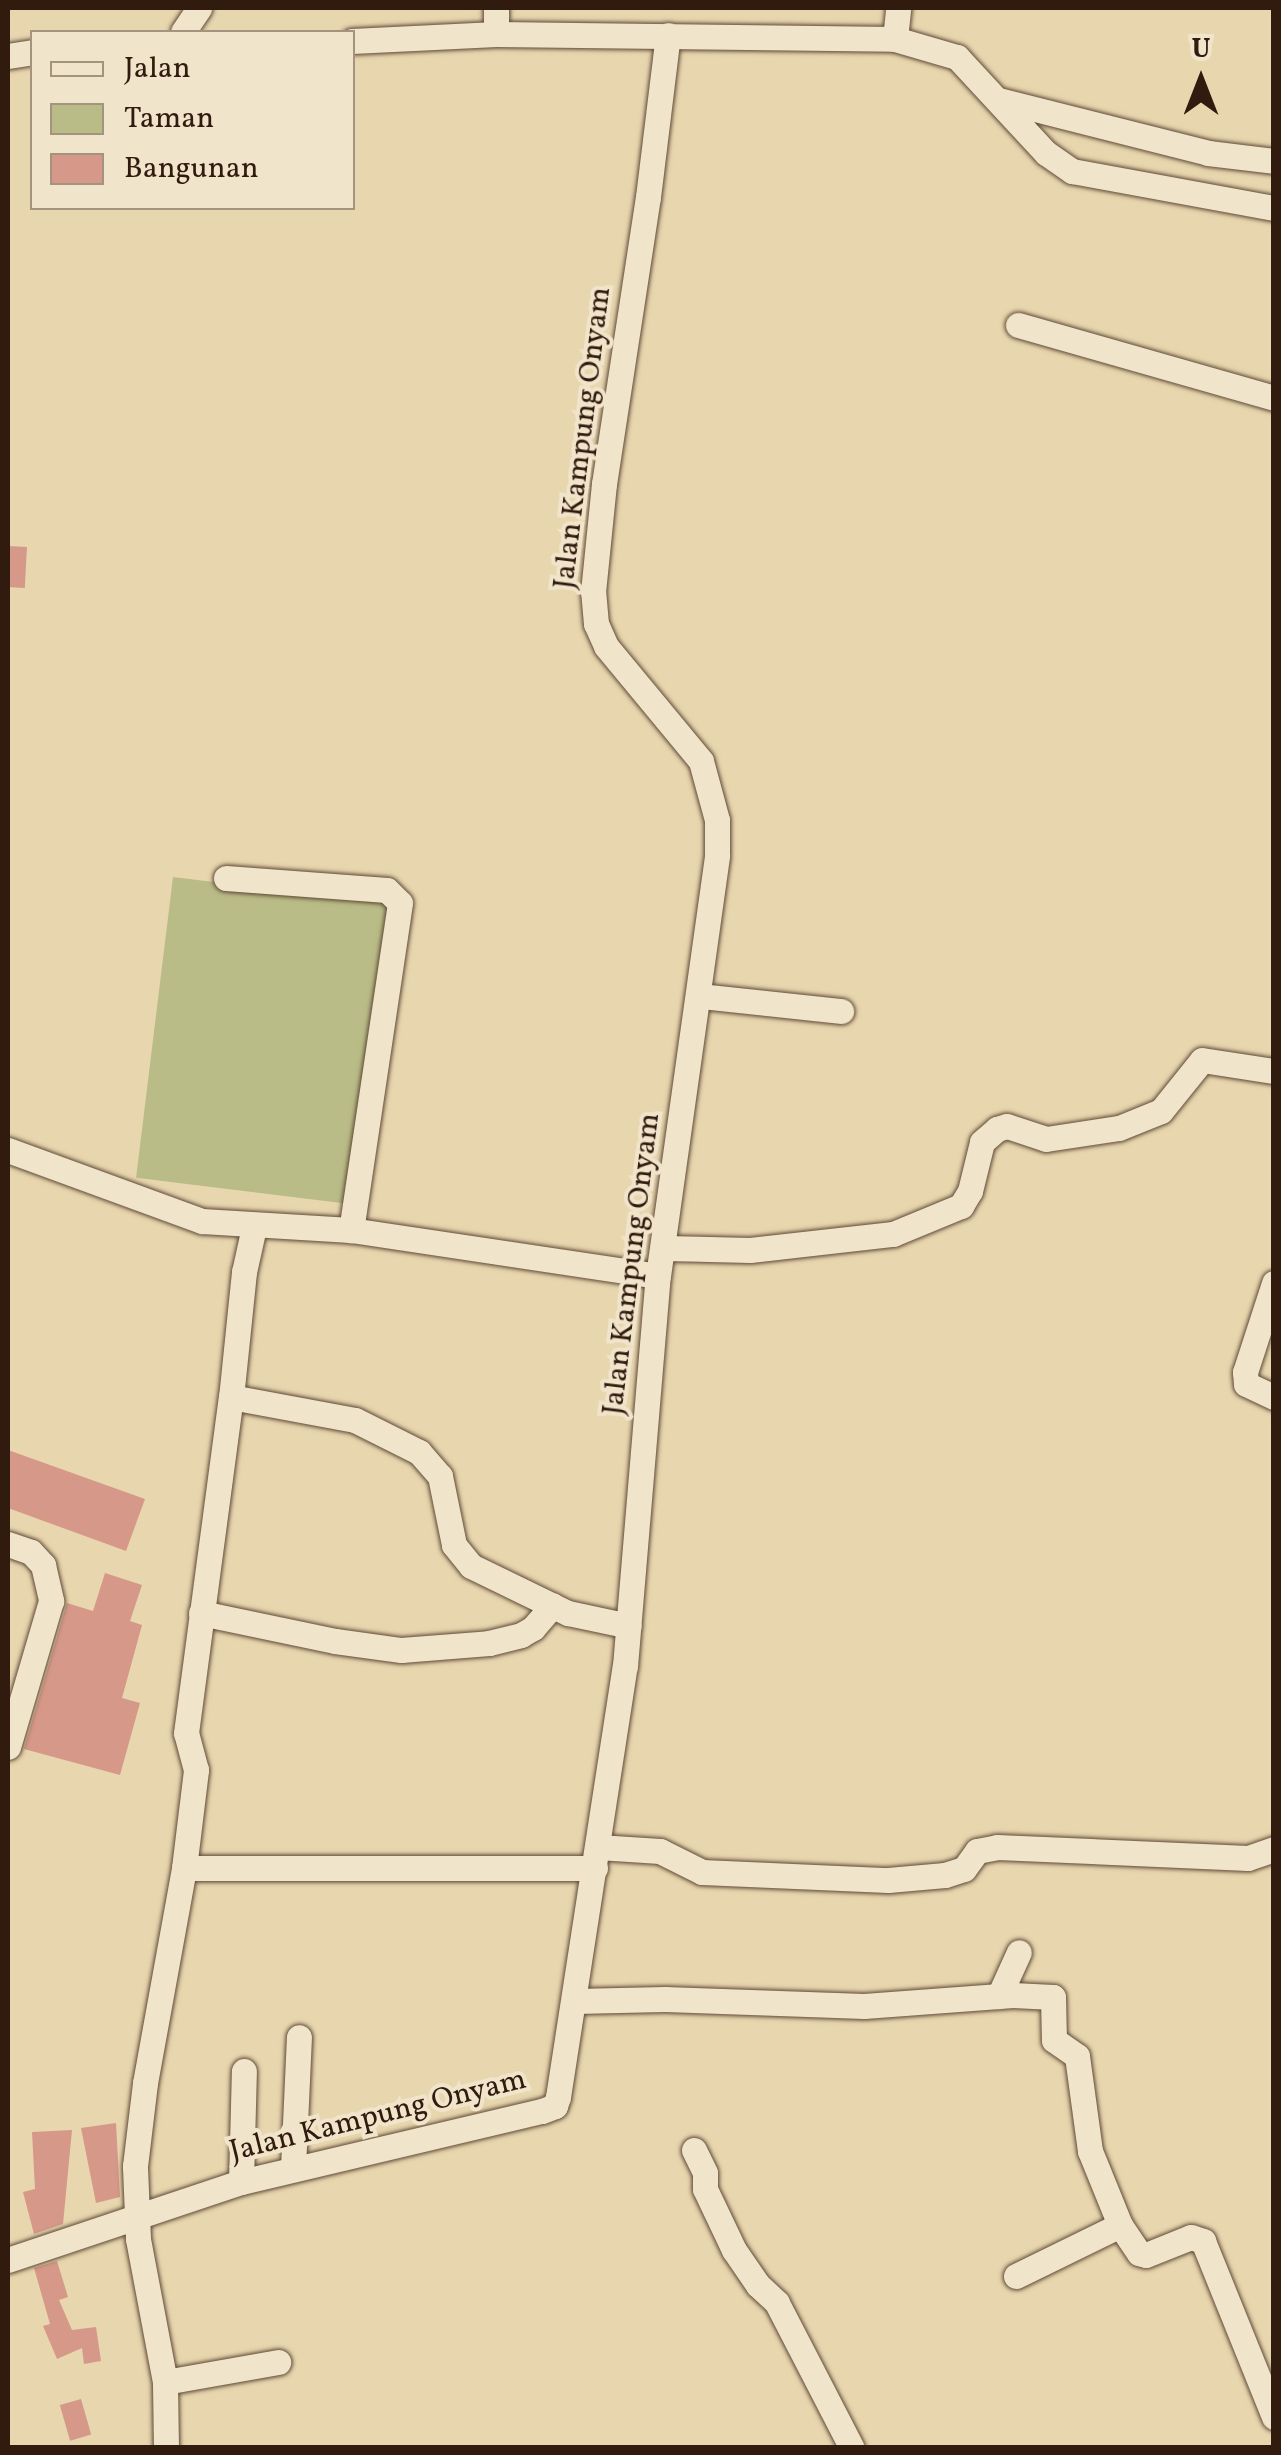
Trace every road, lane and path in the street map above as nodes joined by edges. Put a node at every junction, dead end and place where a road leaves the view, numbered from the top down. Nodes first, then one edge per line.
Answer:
1 (199, 8) edge
2 (496, 8) edge
3 (898, 8) edge
4 (184, 30) edge
5 (496, 34) junction
6 (668, 35) junction
7 (895, 39) junction
8 (355, 41) edge
9 (999, 100) junction
10 (1274, 160) edge
11 (1274, 208) edge
12 (1018, 325) dead end
13 (1274, 398) edge
14 (226, 878) dead end
15 (700, 996) junction
16 (841, 1011) dead end
17 (1274, 1071) edge
18 (8, 1150) edge
19 (254, 1227) junction
20 (351, 1230) junction
21 (662, 1248) junction
22 (658, 1276) junction
23 (1274, 1283) edge
24 (231, 1397) junction
25 (1274, 1397) edge
26 (8, 1544) edge
27 (553, 1606) junction
28 (201, 1613) junction
29 (629, 1626) junction
30 (8, 1746) edge
31 (1274, 1849) edge
32 (596, 1857) junction
33 (184, 1868) junction
34 (1019, 1952) dead end
35 (999, 1996) junction
36 (574, 2001) junction
37 (299, 2037) dead end
38 (244, 2070) dead end
39 (694, 2150) dead end
40 (293, 2168) junction
41 (241, 2182) junction
42 (135, 2216) junction
43 (1120, 2224) junction
44 (8, 2260) edge
45 (1016, 2276) dead end
46 (278, 2362) dead end
47 (165, 2382) junction
48 (1274, 2416) edge
49 (166, 2448) edge
50 (852, 2448) edge

1 - 4 street
2 - 5 street
3 - 7 street
5 - 6 street
5 - 8 street
6 - 7 street
6 - 15 street, Jalan Kampung Onyam
7 - 9 street
9 - 10 street
9 - 11 street
12 - 13 street
14 - 20 street
15 - 16 street
15 - 21 street, Jalan Kampung Onyam
17 - 21 street
18 - 19 street
19 - 20 street
19 - 24 street
20 - 22 street
21 - 22 street, Jalan Kampung Onyam
22 - 29 street, Jalan Kampung Onyam
23 - 25 street
24 - 27 street
24 - 28 street
26 - 30 street
27 - 28 street
27 - 29 street
28 - 33 street
29 - 32 street, Jalan Kampung Onyam
31 - 32 street
32 - 33 street
32 - 36 street, Jalan Kampung Onyam
33 - 42 street
34 - 35 street
35 - 36 street
35 - 43 street
36 - 40 street, Jalan Kampung Onyam
37 - 40 street
38 - 41 street
39 - 50 street
40 - 41 street, Jalan Kampung Onyam
41 - 42 street, Jalan Kampung Onyam
42 - 44 street, Jalan Kampung Onyam
42 - 47 street
43 - 45 street
43 - 48 street
46 - 47 street
47 - 49 street

